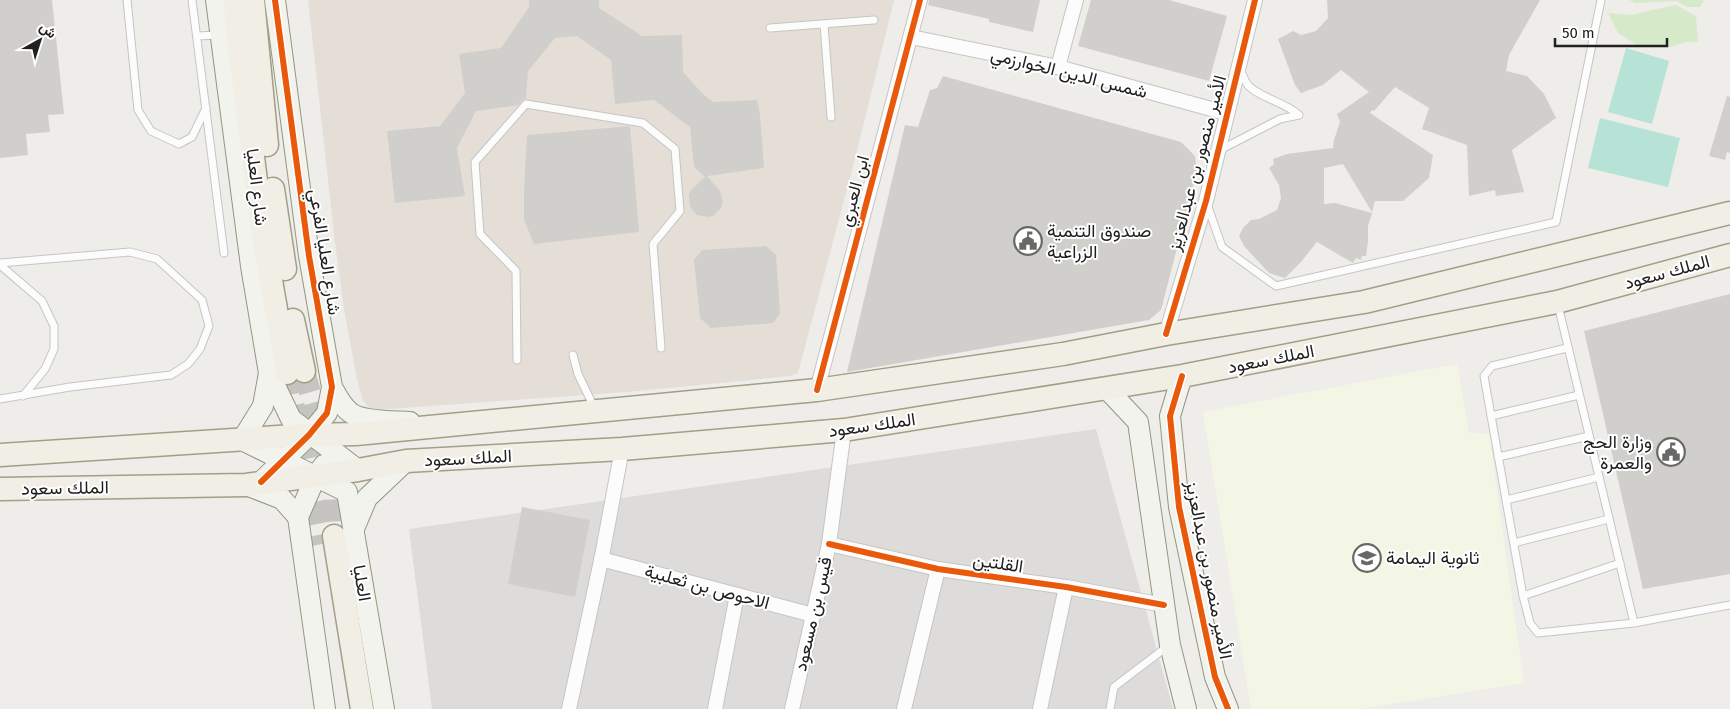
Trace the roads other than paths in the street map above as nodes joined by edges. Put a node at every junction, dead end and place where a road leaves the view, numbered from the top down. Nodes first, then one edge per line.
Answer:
1 (127, 0) edge
2 (192, 0) edge
3 (216, 0) edge
4 (235, 0) edge
5 (253, 0) edge
6 (276, 0) edge
7 (920, 0) edge
8 (1076, 0) edge
9 (1255, 0) edge
10 (1601, 0) edge
11 (874, 20) dead end
12 (824, 24) junction
13 (770, 28) dead end
14 (220, 34) junction
15 (197, 36) junction
16 (911, 37) junction
17 (1238, 65) junction
18 (1058, 67) junction
19 (206, 108) junction
20 (1226, 112) junction
21 (831, 117) dead end
22 (1218, 151) junction
23 (1206, 201) junction
24 (1730, 213) edge
25 (224, 253) dead end
26 (1730, 255) edge
27 (0, 264) edge
28 (1557, 302) junction
29 (1166, 334) junction
30 (661, 348) dead end
31 (1568, 348) junction
32 (573, 355) dead end
33 (517, 360) dead end
34 (287, 372) junction
35 (1182, 376) junction
36 (332, 387) junction
37 (1106, 388) junction
38 (817, 390) junction
39 (1579, 395) junction
40 (23, 396) junction
41 (0, 399) edge
42 (619, 409) junction
43 (1491, 416) junction
44 (444, 426) junction
45 (844, 430) junction
46 (309, 434) junction
47 (1589, 436) junction
48 (242, 440) junction
49 (339, 443) junction
50 (622, 449) junction
51 (0, 455) edge
52 (1498, 457) junction
53 (284, 460) junction
54 (406, 461) junction
55 (358, 470) junction
56 (316, 476) junction
57 (1599, 477) junction
58 (253, 483) junction
59 (1147, 485) junction
60 (0, 489) edge
61 (1506, 500) junction
62 (1179, 507) junction
63 (298, 517) junction
64 (1609, 519) junction
65 (336, 537) junction
66 (1514, 543) junction
67 (829, 544) junction
68 (601, 559) junction
69 (1620, 562) junction
70 (938, 569) junction
71 (1066, 587) junction
72 (738, 595) junction
73 (1523, 596) junction
74 (1164, 605) junction
75 (1730, 605) edge
76 (813, 615) junction
77 (1634, 623) junction
78 (1170, 645) junction
79 (325, 709) edge
80 (348, 709) edge
81 (362, 709) edge
82 (384, 709) edge
83 (571, 709) edge
84 (715, 709) edge
85 (792, 709) edge
86 (904, 709) edge
87 (1040, 709) edge
88 (1110, 709) edge
89 (1186, 709) edge
90 (1228, 709) edge

1 - 19 lane
2 - 15 lane
3 - 14 street
4 - 34 main road, شارع العليا
5 - 34 main road, شارع العليا
6 - 36 street, شارع العليا الفرعي
7 - 16 street, ابن العبري
8 - 18 street
9 - 17 street, الأمير منصور بن عبدالعزيز
10 - 23 lane
11 - 12 lane
12 - 13 lane
12 - 21 lane
14 - 15 lane
14 - 34 street
15 - 19 lane
16 - 18 street, شمس الدين الخوارزمي
16 - 38 street, ابن العبري
17 - 20 street, الأمير منصور بن عبدالعزيز
17 - 22 lane
18 - 20 street, شمس الدين الخوارزمي
19 - 25 lane
20 - 22 street, الأمير منصور بن عبدالعزيز
22 - 23 street, الأمير منصور بن عبدالعزيز
23 - 29 street, الأمير منصور بن عبدالعزيز
24 - 29 main road, الملك سعود
26 - 28 main road, الملك سعود
27 - 40 lane
27 - 40 lane
28 - 31 lane
28 - 35 main road, الملك سعود
29 - 38 main road, الملك سعود
30 - 33 lane
31 - 39 lane
31 - 43 lane
32 - 42 lane
34 - 46 street
34 - 48 street
35 - 37 main road, الملك سعود
35 - 62 street, الأمير منصور بن عبدالعزيز
36 - 44 street, شارع العليا الفرعي
36 - 46 street, شارع العليا الفرعي
37 - 45 main road, الملك سعود
37 - 59 street
38 - 42 main road, الملك سعود
39 - 43 lane
39 - 47 lane
40 - 41 lane
42 - 44 main road, الملك سعود
43 - 52 lane
44 - 49 main road, الملك سعود
45 - 50 main road, الملك سعود
45 - 67 street, قيس بن مسعود
46 - 48 main road, الملك سعود
46 - 49 main road, الملك سعود
46 - 53 street, شارع العليا الفرعي
47 - 52 lane
47 - 57 lane
48 - 51 main road, الملك سعود
48 - 53 street, العليا
49 - 55 street
49 - 56 street
50 - 54 main road, الملك سعود
50 - 68 street
52 - 61 lane
53 - 56 street, العليا
53 - 58 street, شارع العليا الفرعي
54 - 55 main road, الملك سعود
54 - 65 street
55 - 56 main road, الملك سعود
56 - 58 main road, الملك سعود
56 - 63 street
56 - 65 street, العليا
57 - 61 lane
57 - 64 lane
58 - 60 main road, الملك سعود
58 - 63 street
59 - 62 street
59 - 74 street
61 - 66 lane
62 - 90 street, الأمير منصور بن عبدالعزيز
63 - 79 street
64 - 66 lane
64 - 69 lane
65 - 80 main road
65 - 81 main road
65 - 82 street, العليا
66 - 73 lane
67 - 70 street, القلتين
67 - 76 street, قيس بن مسعود
68 - 72 street, الاحوص بن ثعلبية
68 - 83 street
69 - 73 lane
69 - 77 lane
70 - 71 street, القلتين
70 - 86 street
71 - 74 street, القلتين
71 - 87 street
72 - 76 street, الاحوص بن ثعلبية
72 - 84 street
73 - 77 lane
74 - 78 street
75 - 77 lane
76 - 85 street, قيس بن مسعود
78 - 88 lane
78 - 89 street

